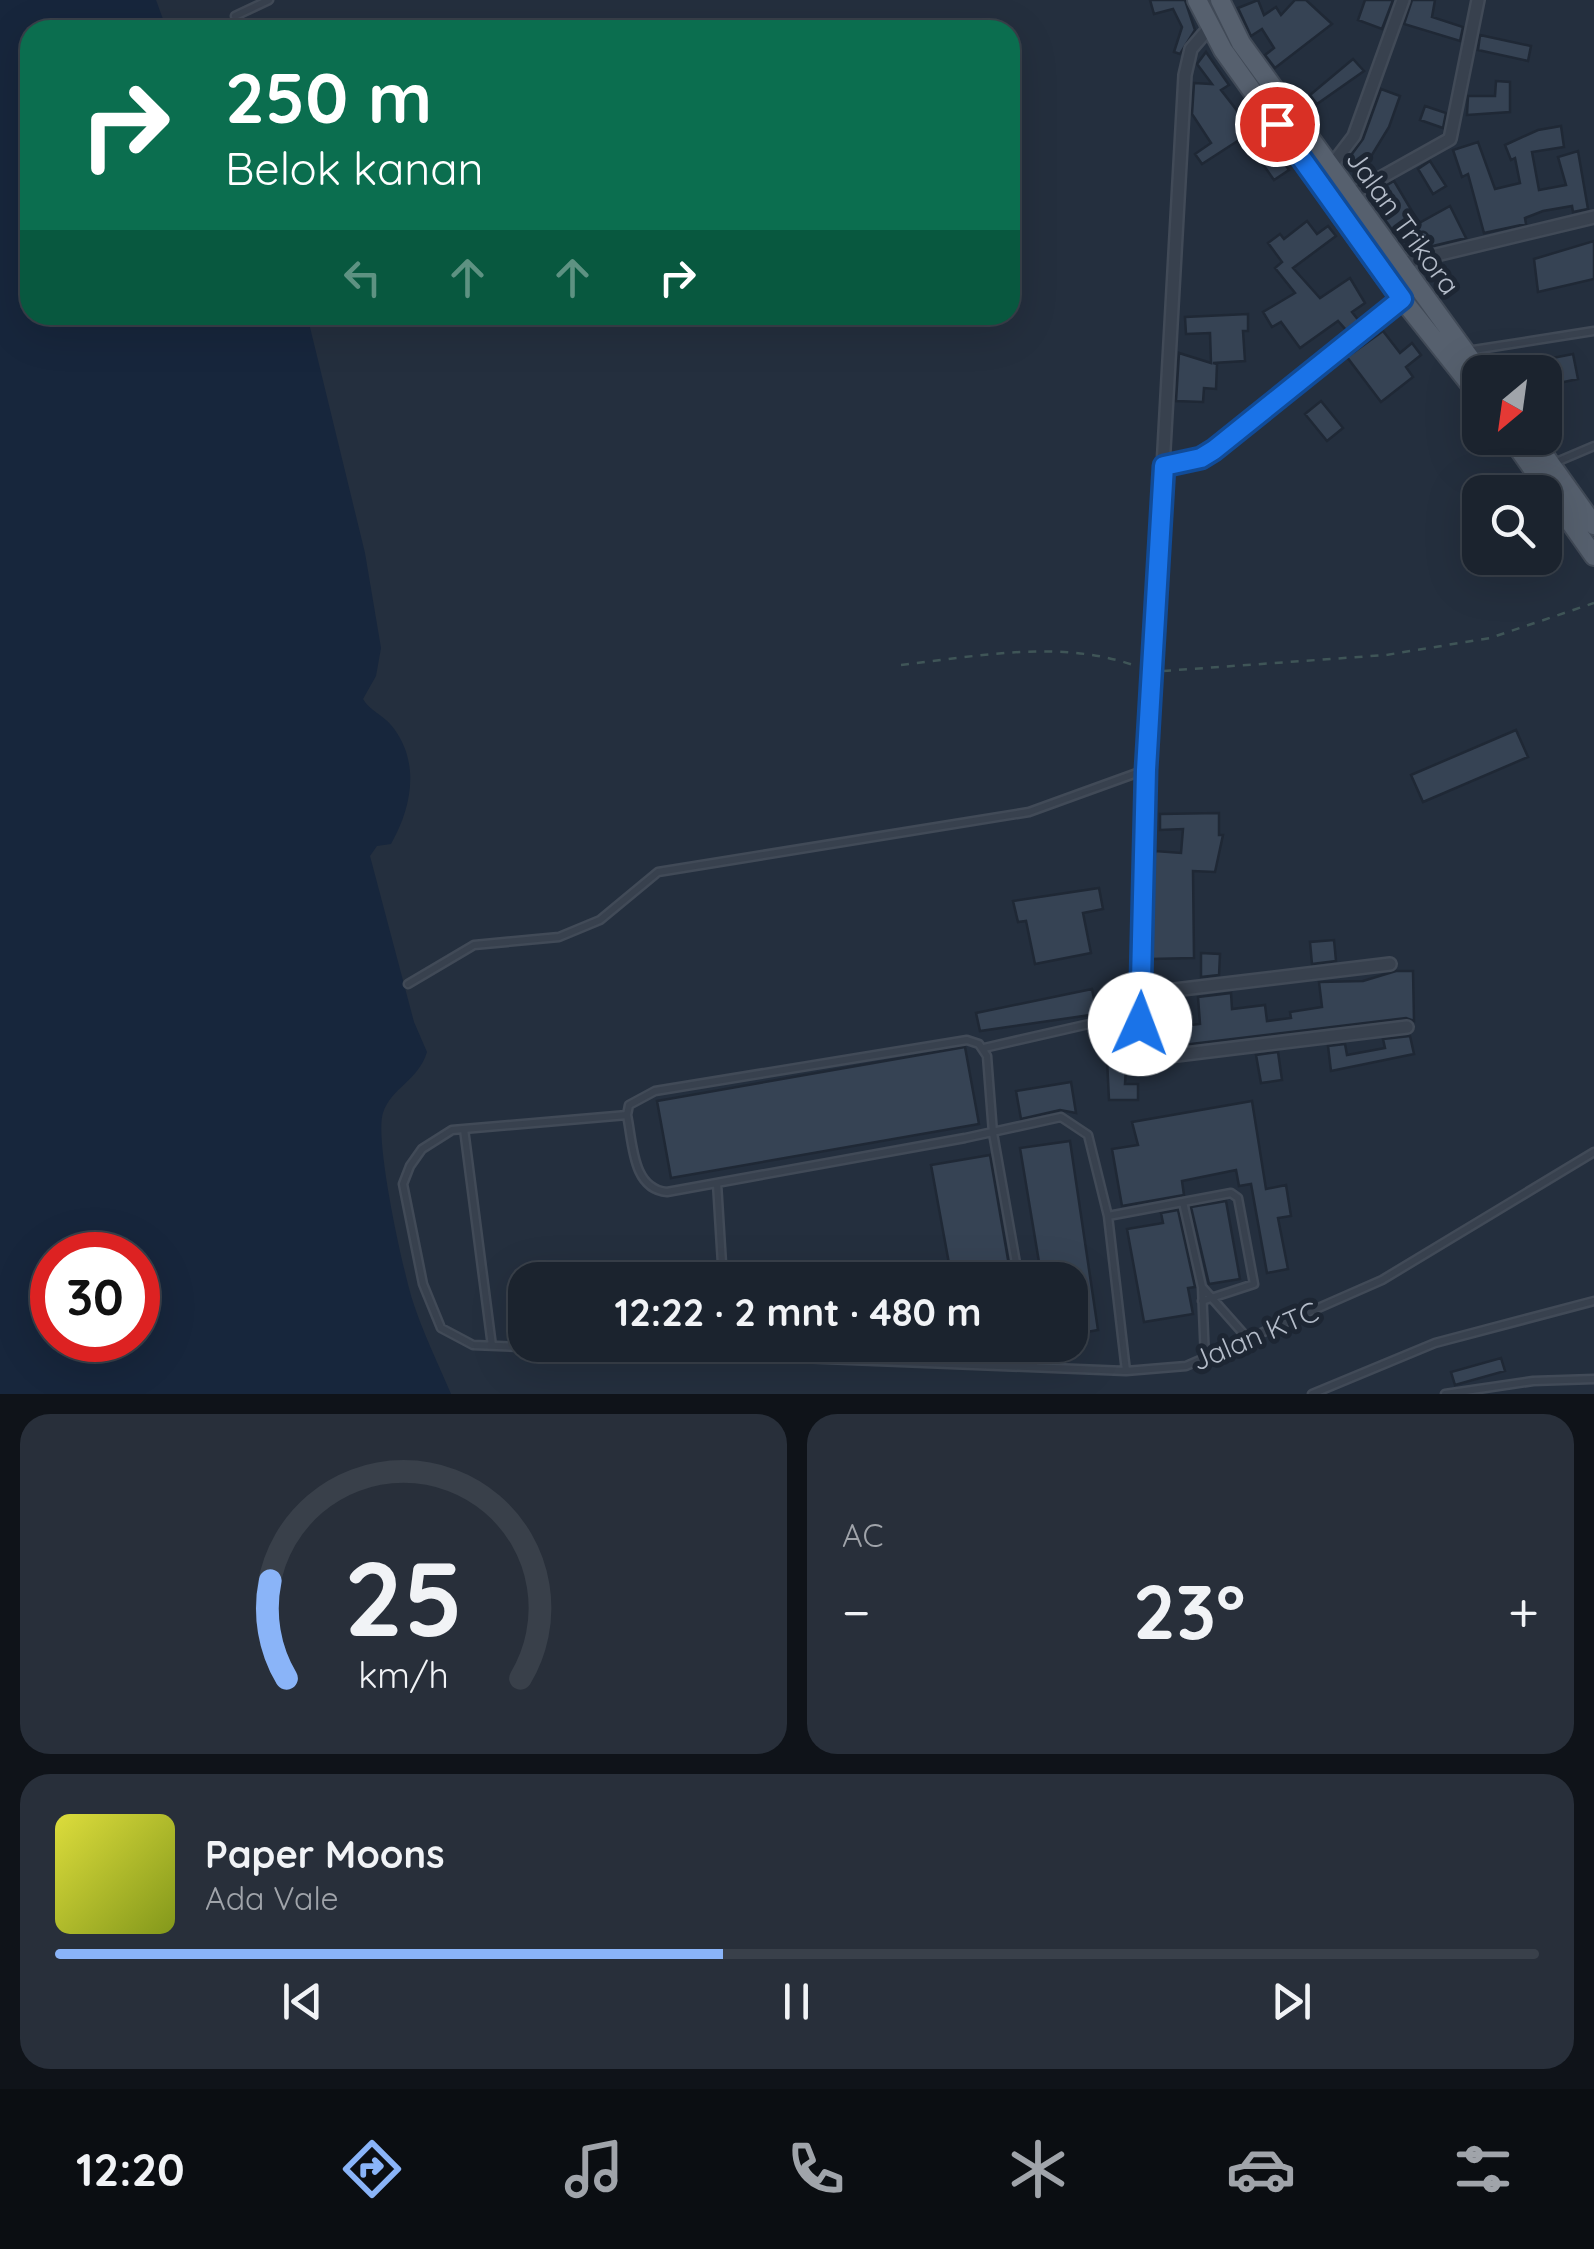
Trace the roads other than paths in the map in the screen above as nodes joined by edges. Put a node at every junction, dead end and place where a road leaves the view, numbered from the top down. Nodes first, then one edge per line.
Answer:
1 (270, 0) edge
2 (1197, 0) edge
3 (1220, 0) edge
4 (1404, 0) edge
5 (1478, 0) edge
6 (235, 16) dead end
7 (1209, 28) junction
8 (1324, 176) junction
9 (1350, 196) junction
10 (1331, 201) junction
11 (1594, 217) edge
12 (1398, 264) junction
13 (1402, 299) junction
14 (1594, 331) edge
15 (1455, 353) junction
16 (1462, 358) edge
17 (1462, 365) edge
18 (1594, 446) edge
19 (1524, 455) edge
20 (1545, 455) edge
21 (1552, 464) junction
22 (1164, 466) junction
23 (1594, 524) edge
24 (1594, 556) edge
25 (1146, 770) junction
26 (1390, 964) dead end
27 (408, 984) dead end
28 (1141, 994) junction
29 (1089, 1024) dead end
30 (1407, 1026) dead end
31 (984, 1048) junction
32 (627, 1115) junction
33 (464, 1129) junction
34 (994, 1132) junction
35 (1594, 1152) edge
36 (717, 1183) junction
37 (1183, 1202) junction
38 (1108, 1216) junction
39 (722, 1262) edge
40 (1016, 1262) edge
41 (1202, 1287) junction
42 (1212, 1298) junction
43 (1202, 1301) junction
44 (1594, 1301) edge
45 (1248, 1340) junction
46 (492, 1346) junction
47 (508, 1347) edge
48 (1205, 1359) junction
49 (893, 1362) edge
50 (1033, 1362) edge
51 (1034, 1368) junction
52 (1126, 1371) junction
53 (1594, 1379) edge
54 (1312, 1394) edge
55 (1445, 1394) edge

1 - 6 lane
2 - 7 main road, Jalan Trikora
3 - 8 main road, Jalan Trikora
4 - 8 street
5 - 9 street
7 - 8 main road, Jalan Trikora
7 - 22 street
8 - 9 main road, Jalan Trikora
8 - 10 main road, Jalan Trikora
9 - 10 street
9 - 12 main road, Jalan Trikora
10 - 13 main road, Jalan Trikora
11 - 12 street
12 - 15 main road, Jalan Trikora
13 - 15 main road, Jalan Trikora
13 - 22 street
14 - 15 lane
15 - 16 main road, Jalan Trikora
15 - 17 main road, Jalan Trikora
18 - 21 lane
19 - 24 main road
20 - 21 main road
21 - 23 main road
22 - 25 street
25 - 27 lane
25 - 28 street
26 - 28 street
28 - 30 street
29 - 31 lane
31 - 32 lane
31 - 34 lane
32 - 33 lane, Jalan KTC
32 - 36 lane
33 - 46 lane
33 - 46 lane, Jalan KTC
34 - 36 lane
34 - 38 lane
34 - 40 lane
35 - 45 lane, Jalan KTC
36 - 39 lane
37 - 38 lane
37 - 41 lane
37 - 42 lane
38 - 52 lane
41 - 42 lane
41 - 43 lane
42 - 43 lane
42 - 45 lane
43 - 48 lane
44 - 54 lane
45 - 48 lane, Jalan KTC
46 - 47 lane, Jalan KTC
48 - 52 lane, Jalan KTC
49 - 51 lane, Jalan KTC
50 - 51 lane
51 - 52 lane, Jalan KTC
53 - 55 lane

